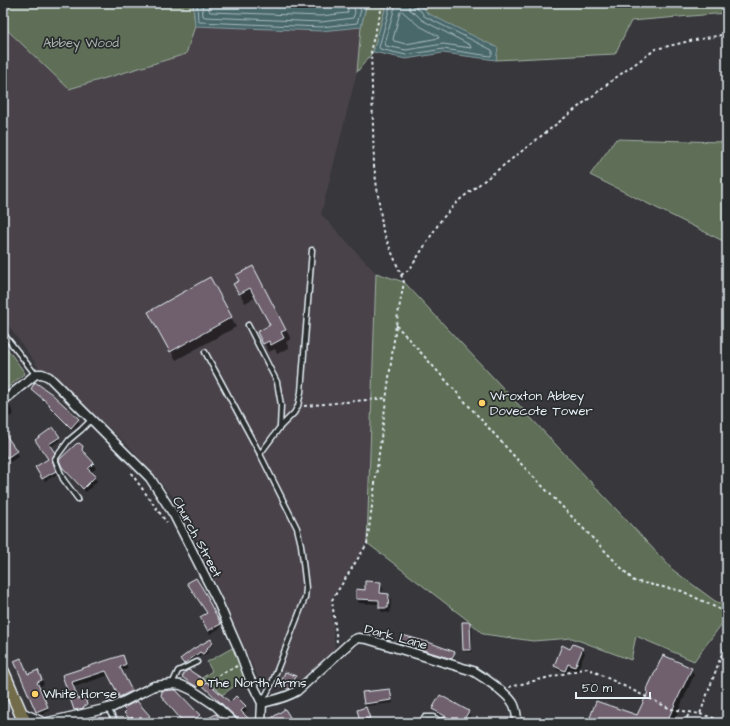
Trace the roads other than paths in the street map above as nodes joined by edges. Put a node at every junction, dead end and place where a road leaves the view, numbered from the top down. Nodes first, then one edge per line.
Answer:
1 (312, 250) dead end
2 (248, 325) dead end
3 (3, 333) edge
4 (205, 352) dead end
5 (36, 374) junction
6 (3, 401) edge
7 (91, 420) junction
8 (280, 427) junction
9 (260, 454) junction
10 (78, 499) dead end
11 (197, 662) dead end
12 (3, 672) edge
13 (172, 684) junction
14 (262, 703) junction
15 (108, 708) junction
16 (23, 718) edge
17 (115, 720) dead end
18 (445, 720) dead end
19 (44, 723) edge
20 (234, 723) edge
21 (261, 723) edge
22 (420, 723) edge
23 (517, 723) edge

1 - 8 lane
2 - 8 lane
3 - 5 lane
4 - 9 lane
5 - 6 street
5 - 7 street, Church Street
7 - 10 lane
7 - 14 street, Church Street
8 - 9 lane
9 - 14 lane
11 - 13 lane
12 - 16 main road
13 - 15 street
13 - 20 street
14 - 21 street
14 - 23 street, Dark Lane
15 - 17 lane
15 - 19 street
16 - 19 street
18 - 22 lane

